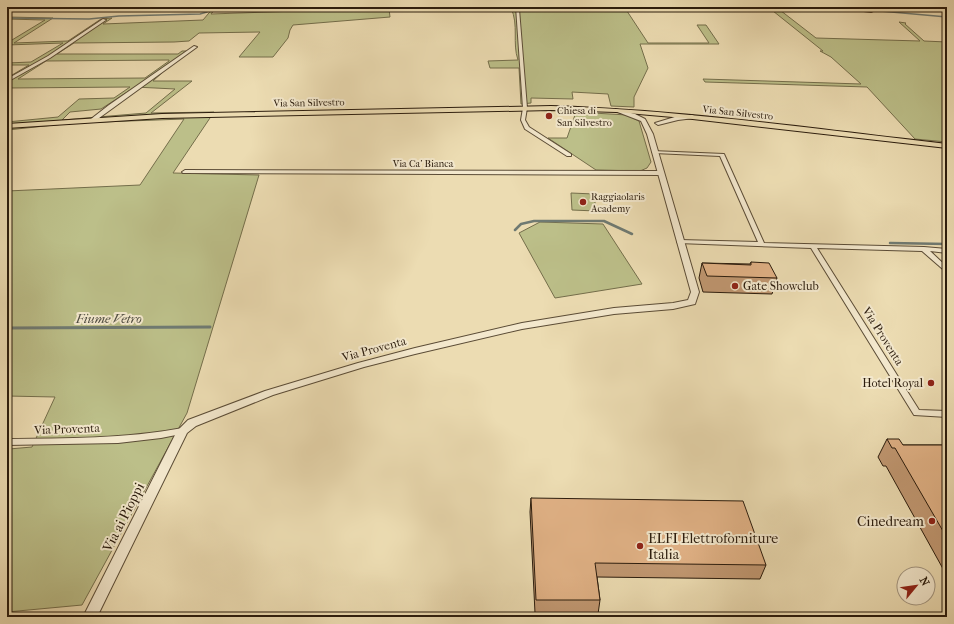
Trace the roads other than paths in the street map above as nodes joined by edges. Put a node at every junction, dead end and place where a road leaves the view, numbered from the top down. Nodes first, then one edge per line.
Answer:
1 (603, 7) edge
2 (608, 7) edge
3 (745, 7) edge
4 (834, 7) edge
5 (517, 8) edge
6 (870, 11) dead end
7 (104, 20) dead end
8 (195, 47) dead end
9 (7, 81) edge
10 (525, 108) junction
11 (616, 110) junction
12 (653, 113) junction
13 (704, 118) junction
14 (93, 120) junction
15 (643, 120) junction
16 (658, 123) junction
17 (7, 126) edge
18 (650, 134) junction
19 (947, 146) edge
20 (654, 152) junction
21 (569, 155) dead end
22 (185, 172) dead end
23 (660, 173) junction
24 (680, 242) junction
25 (762, 244) junction
26 (813, 246) junction
27 (924, 249) junction
28 (947, 251) edge
29 (947, 270) edge
30 (947, 414) edge
31 (183, 430) junction
32 (7, 442) edge
33 (90, 617) edge

1 - 5 street
2 - 3 street
4 - 6 street
5 - 10 street
7 - 9 street
8 - 14 street
10 - 11 main road, Via San Silvestro
10 - 14 main road, Via San Silvestro
10 - 21 street
11 - 12 main road, Via San Silvestro
11 - 15 street
12 - 13 main road, Via San Silvestro
12 - 15 street
12 - 16 street
13 - 16 street
13 - 19 main road, Via San Silvestro
14 - 17 main road, Via San Silvestro
15 - 18 street, Via Proventa
16 - 18 street
18 - 20 street, Via Proventa
20 - 23 street, Via Proventa
20 - 25 street
22 - 23 street, Via Ca' Bianca
23 - 24 street, Via Proventa
24 - 25 street
24 - 31 street, Via Proventa
25 - 26 street
26 - 27 street
26 - 30 street, Via Proventa
27 - 28 street
27 - 29 street
31 - 32 street, Via Proventa
31 - 33 street, Via ai Pioppi

